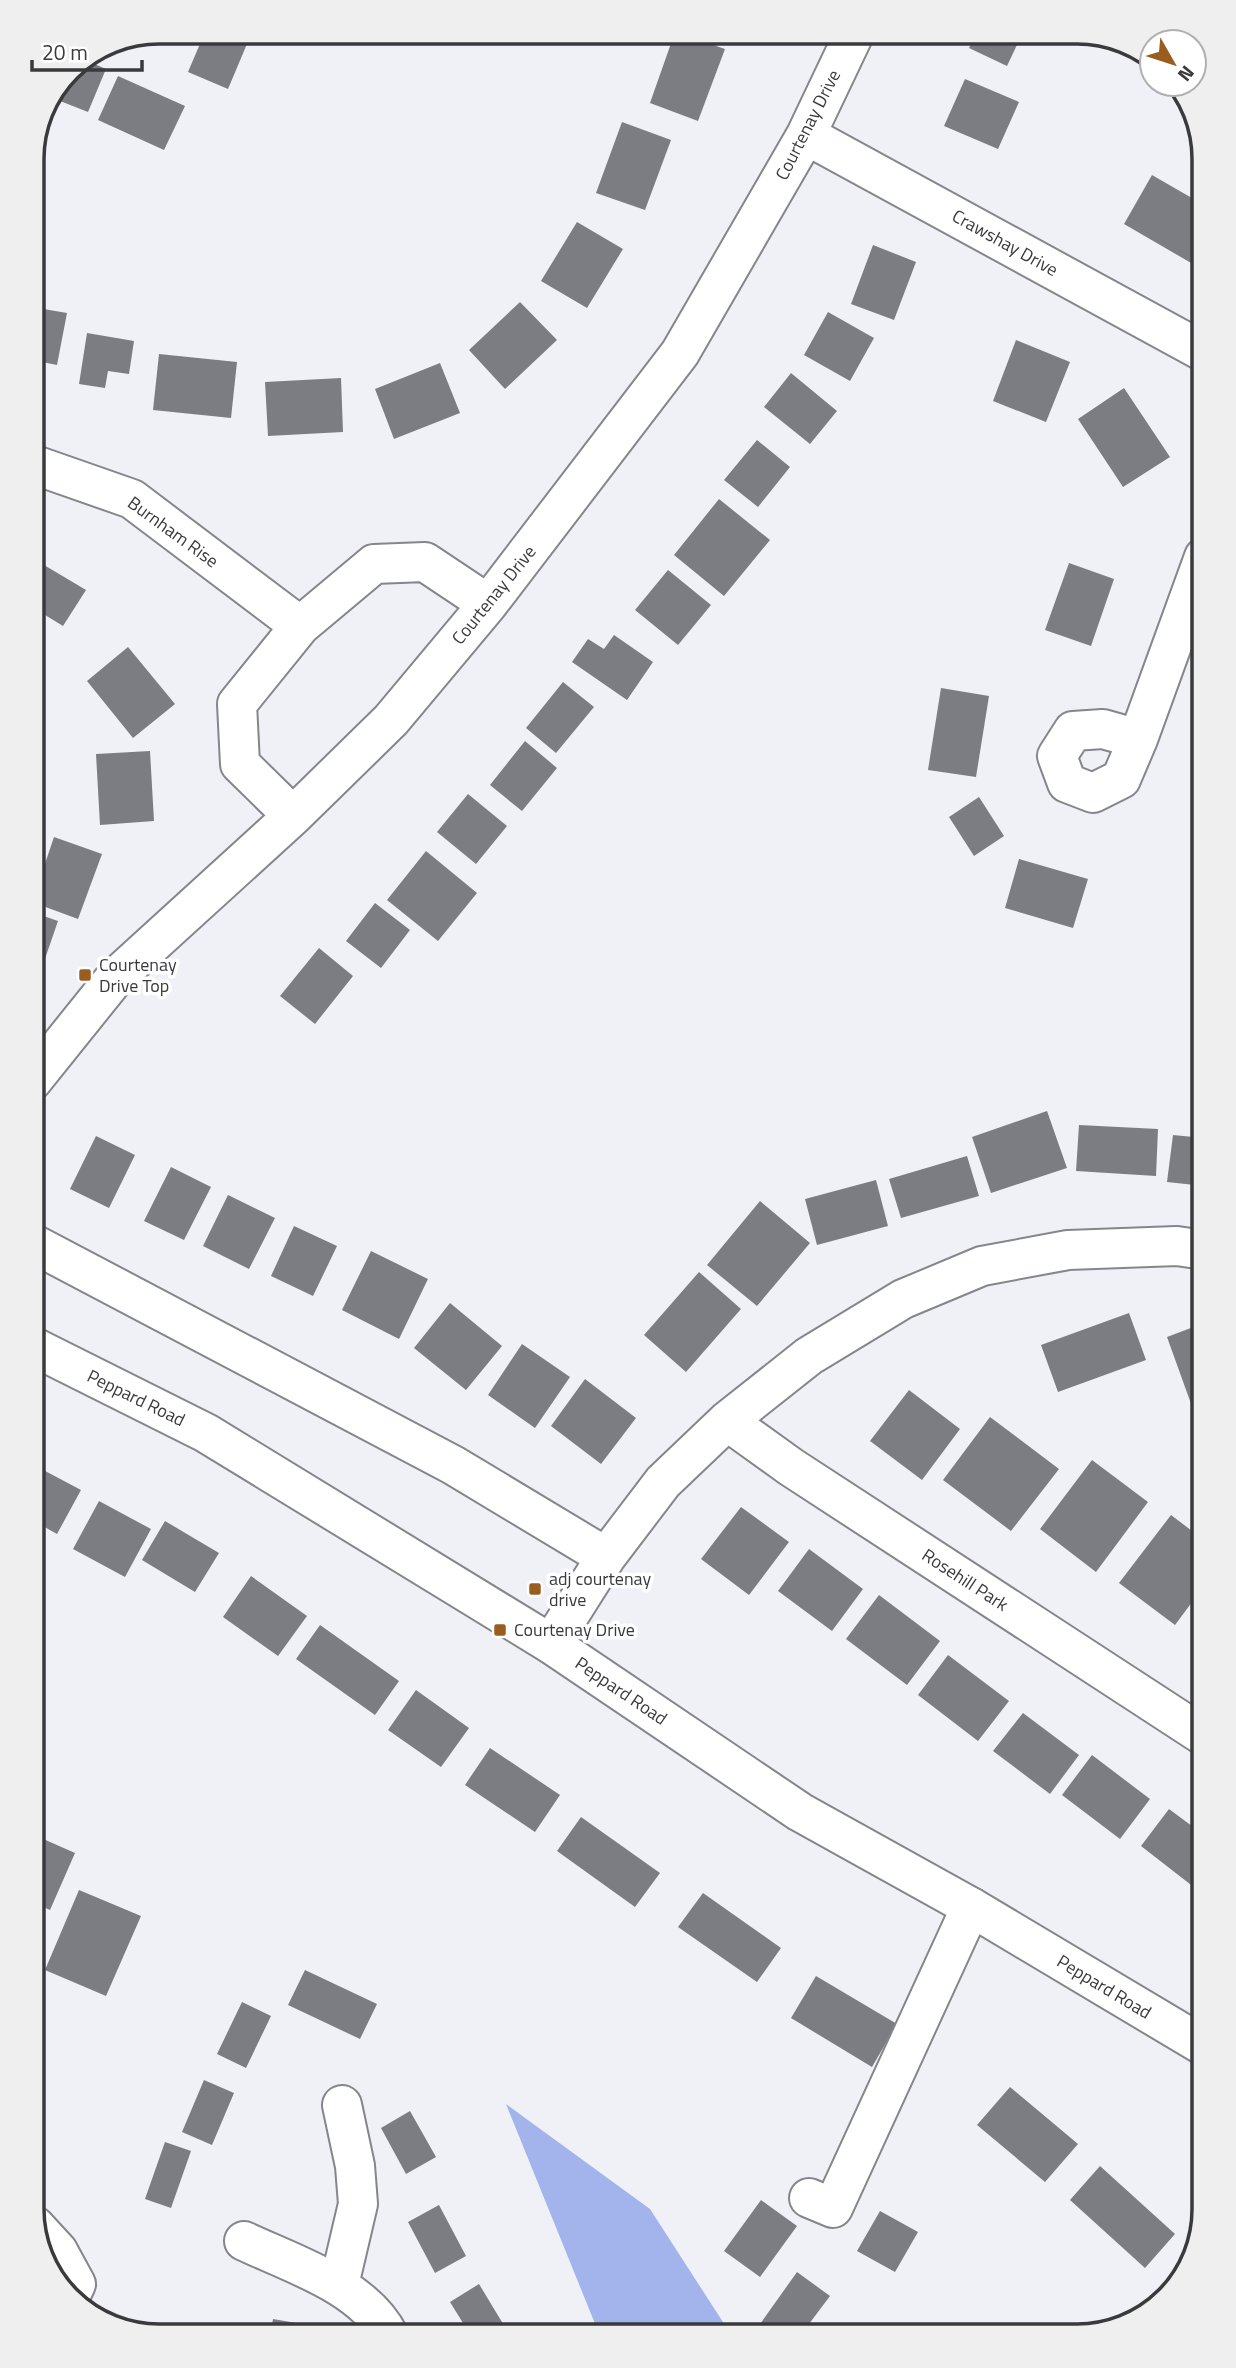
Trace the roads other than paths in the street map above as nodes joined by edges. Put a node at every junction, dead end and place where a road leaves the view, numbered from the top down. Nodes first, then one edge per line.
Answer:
1 (849, 44) edge
2 (806, 135) junction
3 (1192, 345) edge
4 (44, 468) edge
5 (1192, 593) edge
6 (488, 604) junction
7 (300, 626) junction
8 (1138, 739) dead end
9 (293, 816) junction
10 (44, 1066) edge
11 (1192, 1248) edge
12 (44, 1249) edge
13 (44, 1352) edge
14 (727, 1421) junction
15 (607, 1558) junction
16 (551, 1644) junction
17 (1192, 1728) edge
18 (971, 1907) junction
19 (1192, 2038) edge
20 (342, 2105) dead end
21 (809, 2197) dead end
22 (48, 2241) edge
23 (244, 2241) dead end
24 (338, 2285) junction
25 (74, 2288) edge
26 (383, 2324) edge

1 - 2 street, Courtenay Drive
2 - 3 street, Crawshay Drive
2 - 6 street, Courtenay Drive
4 - 7 street, Burnham Rise
5 - 8 street
6 - 7 street
6 - 9 street, Courtenay Drive
7 - 9 street
9 - 10 street, Courtenay Drive
11 - 14 street
12 - 15 street
13 - 16 street, Peppard Road
14 - 15 street
14 - 17 street, Rosehill Park
15 - 16 street
16 - 18 street, Peppard Road
18 - 19 street, Peppard Road
18 - 21 street
20 - 24 street
22 - 25 street
23 - 24 street
24 - 26 street

